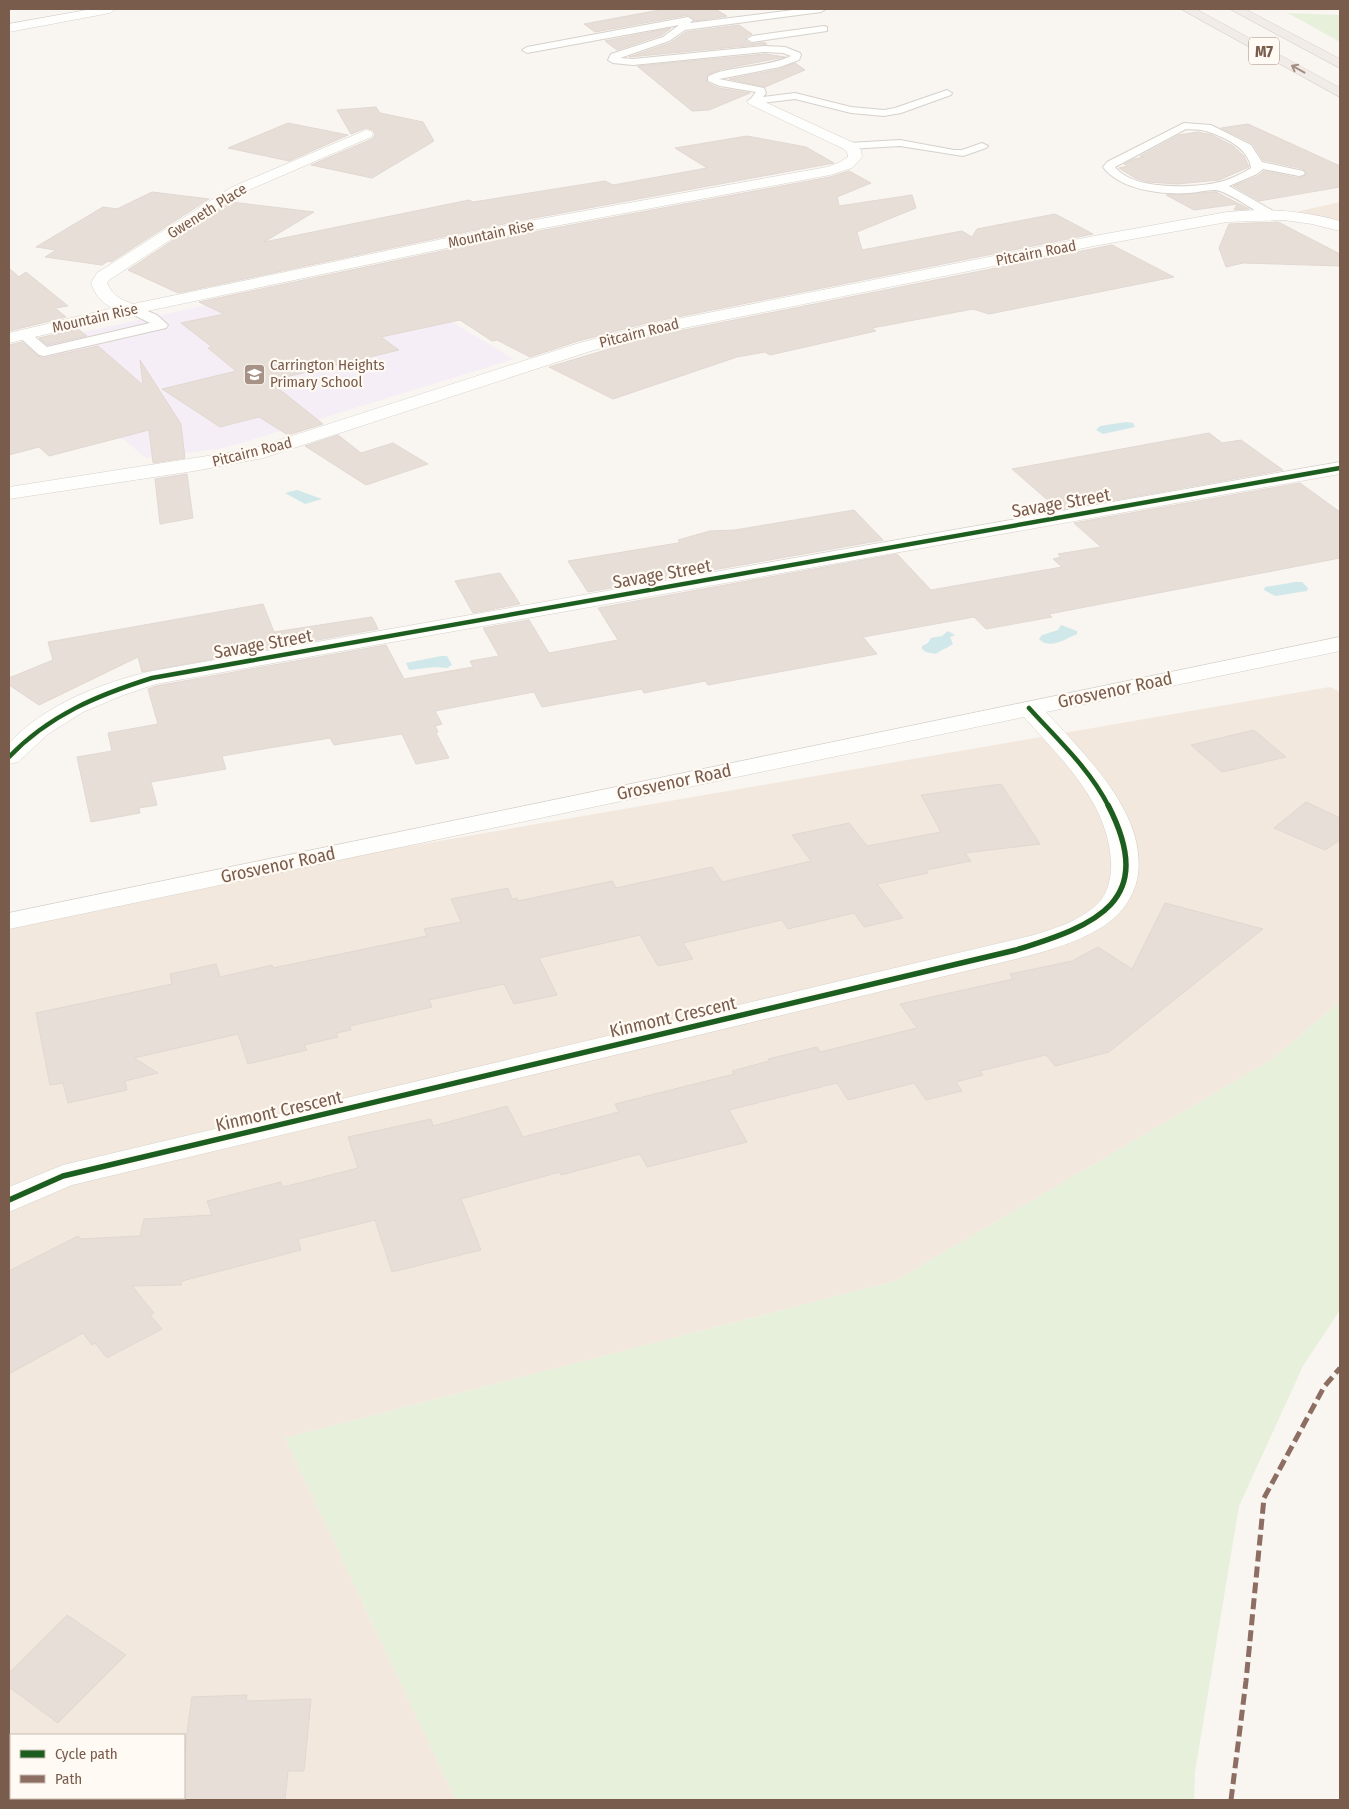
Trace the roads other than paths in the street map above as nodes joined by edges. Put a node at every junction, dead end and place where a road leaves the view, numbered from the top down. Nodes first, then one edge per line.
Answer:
1 (110, 9) edge
2 (754, 9) edge
3 (821, 9) edge
4 (1187, 9) edge
5 (1242, 12) edge
6 (686, 23) junction
7 (9, 28) edge
8 (824, 29) dead end
9 (738, 40) dead end
10 (664, 41) junction
11 (681, 42) dead end
12 (528, 50) dead end
13 (1340, 64) edge
14 (947, 93) dead end
15 (1340, 93) edge
16 (754, 102) junction
17 (366, 134) dead end
18 (849, 146) junction
19 (982, 146) dead end
20 (1257, 164) junction
21 (1299, 173) dead end
22 (1220, 186) junction
23 (1275, 215) junction
24 (1340, 226) edge
25 (133, 309) junction
26 (16, 336) edge
27 (1340, 468) edge
28 (9, 493) edge
29 (1340, 644) edge
30 (1029, 708) junction
31 (9, 757) edge
32 (9, 921) edge
33 (9, 1200) edge

1 - 7 street
2 - 6 lane
3 - 6 lane
15 -> 4 highway, M7
5 - 13 highway, M7
6 - 10 lane
6 - 12 lane
8 - 9 lane
10 - 11 lane
10 - 16 lane
14 - 16 lane
16 - 18 street
17 - 25 street, Gweneth Place
18 - 19 lane
18 - 25 street, Mountain Rise
20 - 21 lane
20 - 22 lane
20 - 22 lane
22 - 23 lane
23 - 24 street, Pitcairn Road
23 - 28 street, Pitcairn Road
25 - 26 street, Mountain Rise
25 - 26 lane
27 - 31 street, Savage Street
29 - 30 street, Grosvenor Road
30 - 32 street, Grosvenor Road
30 - 33 street, Kinmont Crescent

